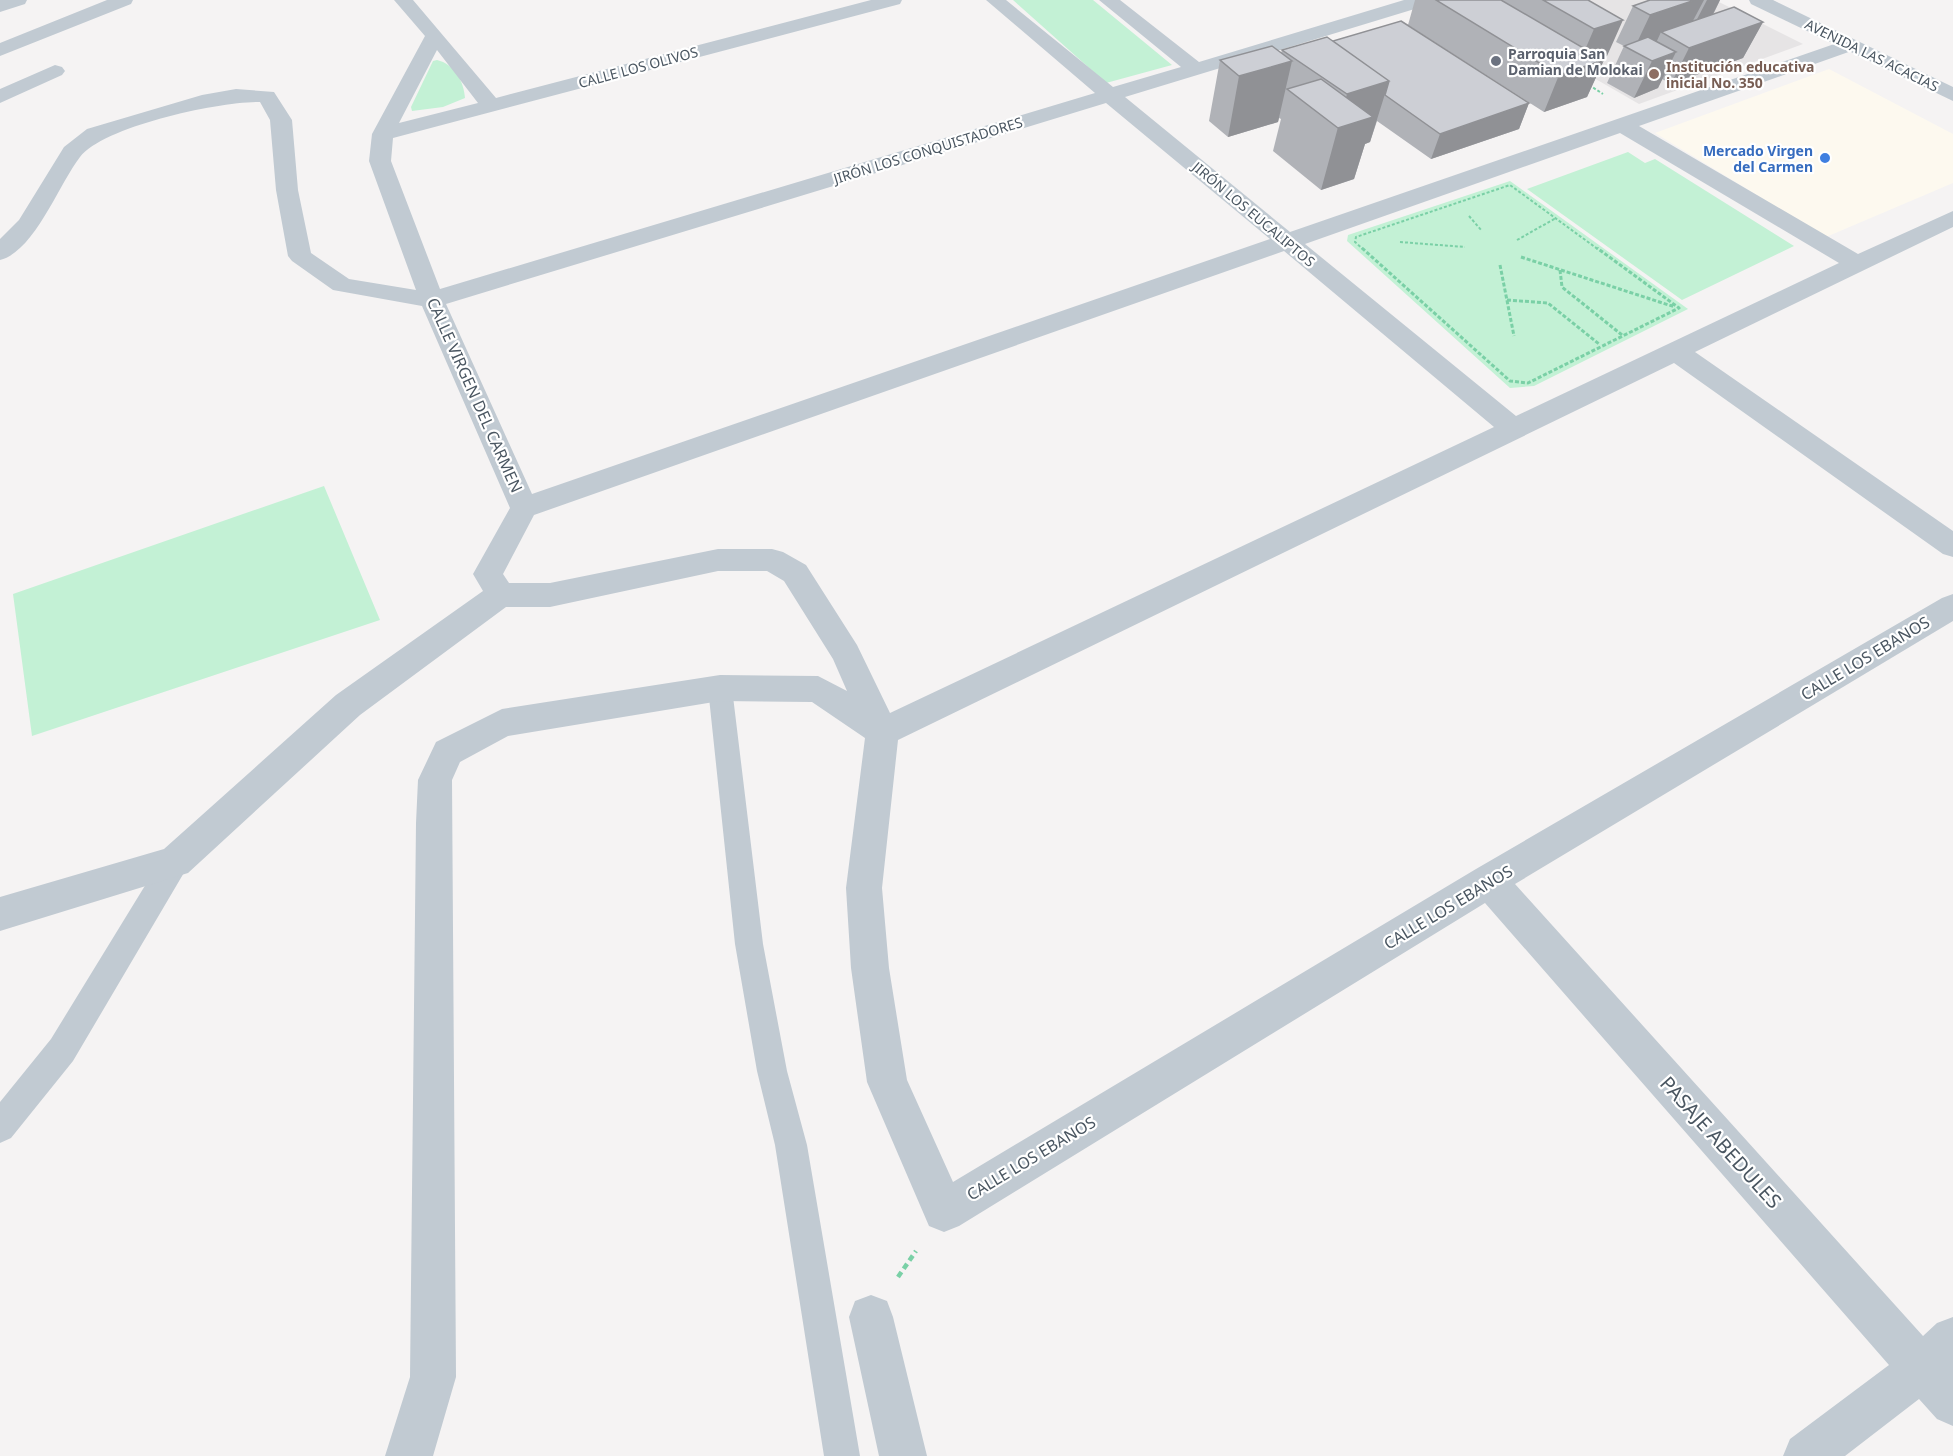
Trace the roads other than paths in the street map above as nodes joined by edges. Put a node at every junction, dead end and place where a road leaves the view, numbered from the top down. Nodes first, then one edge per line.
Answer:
1 (18, 0) edge
2 (124, 0) edge
3 (404, 0) edge
4 (893, 0) edge
5 (994, 0) edge
6 (1108, 0) edge
7 (1424, 0) edge
8 (1758, 0) edge
9 (1801, 0) edge
10 (0, 6) edge
11 (1851, 34) junction
12 (435, 35) junction
13 (1, 51) edge
14 (1196, 69) junction
15 (55, 72) dead end
16 (1110, 95) junction
17 (1953, 95) edge
18 (0, 97) edge
19 (491, 106) junction
20 (1632, 121) junction
21 (383, 134) junction
22 (1953, 218) edge
23 (1287, 241) junction
24 (0, 253) edge
25 (1857, 264) junction
26 (432, 300) junction
27 (1654, 361) junction
28 (1514, 429) junction
29 (524, 508) junction
30 (1953, 546) edge
31 (500, 595) junction
32 (1953, 606) edge
33 (720, 688) junction
34 (882, 732) junction
35 (175, 862) junction
36 (1490, 881) junction
37 (0, 914) edge
38 (0, 1127) edge
39 (871, 1317) road end
40 (1937, 1354) edge
41 (1953, 1403) edge
42 (409, 1456) edge
43 (842, 1456) edge
44 (903, 1456) edge
45 (1807, 1456) edge

1 - 10 street
2 - 13 street
3 - 12 street
4 - 19 street, CALLE LOS OLIVOS
5 - 16 street, JIRÓN LOS EUCALIPTOS
6 - 14 street
7 - 14 street, JIRÓN LOS CONQUISTADORES
8 - 11 street, AVENIDA LAS ACACIAS
9 - 11 street, AVENIDA LAS ACACIAS
11 - 17 street, AVENIDA LAS ACACIAS
11 - 20 street
12 - 19 street
12 - 21 street, CALLE VIRGEN DEL CARMEN
14 - 16 street, JIRÓN LOS CONQUISTADORES
15 - 18 street
16 - 23 street, JIRÓN LOS EUCALIPTOS
16 - 26 street, JIRÓN LOS CONQUISTADORES
19 - 21 street, CALLE LOS OLIVOS
20 - 23 street
20 - 25 street
21 - 26 street, CALLE VIRGEN DEL CARMEN
22 - 25 street
23 - 28 street, JIRÓN LOS EUCALIPTOS
23 - 29 street
24 - 26 street
25 - 27 street
26 - 29 street, CALLE VIRGEN DEL CARMEN
27 - 28 street
27 - 30 street
28 - 34 street
29 - 31 street, CALLE VIRGEN DEL CARMEN
31 - 34 street
31 - 35 street
32 - 36 street, CALLE LOS EBANOS
33 - 34 street
33 - 42 street
33 - 43 lane
34 - 36 street, CALLE LOS EBANOS
35 - 37 street
35 - 38 lane
36 - 40 street, PASAJE ABEDULES
39 - 44 street
40 - 41 street, PASAJE ABEDULES
40 - 45 street

